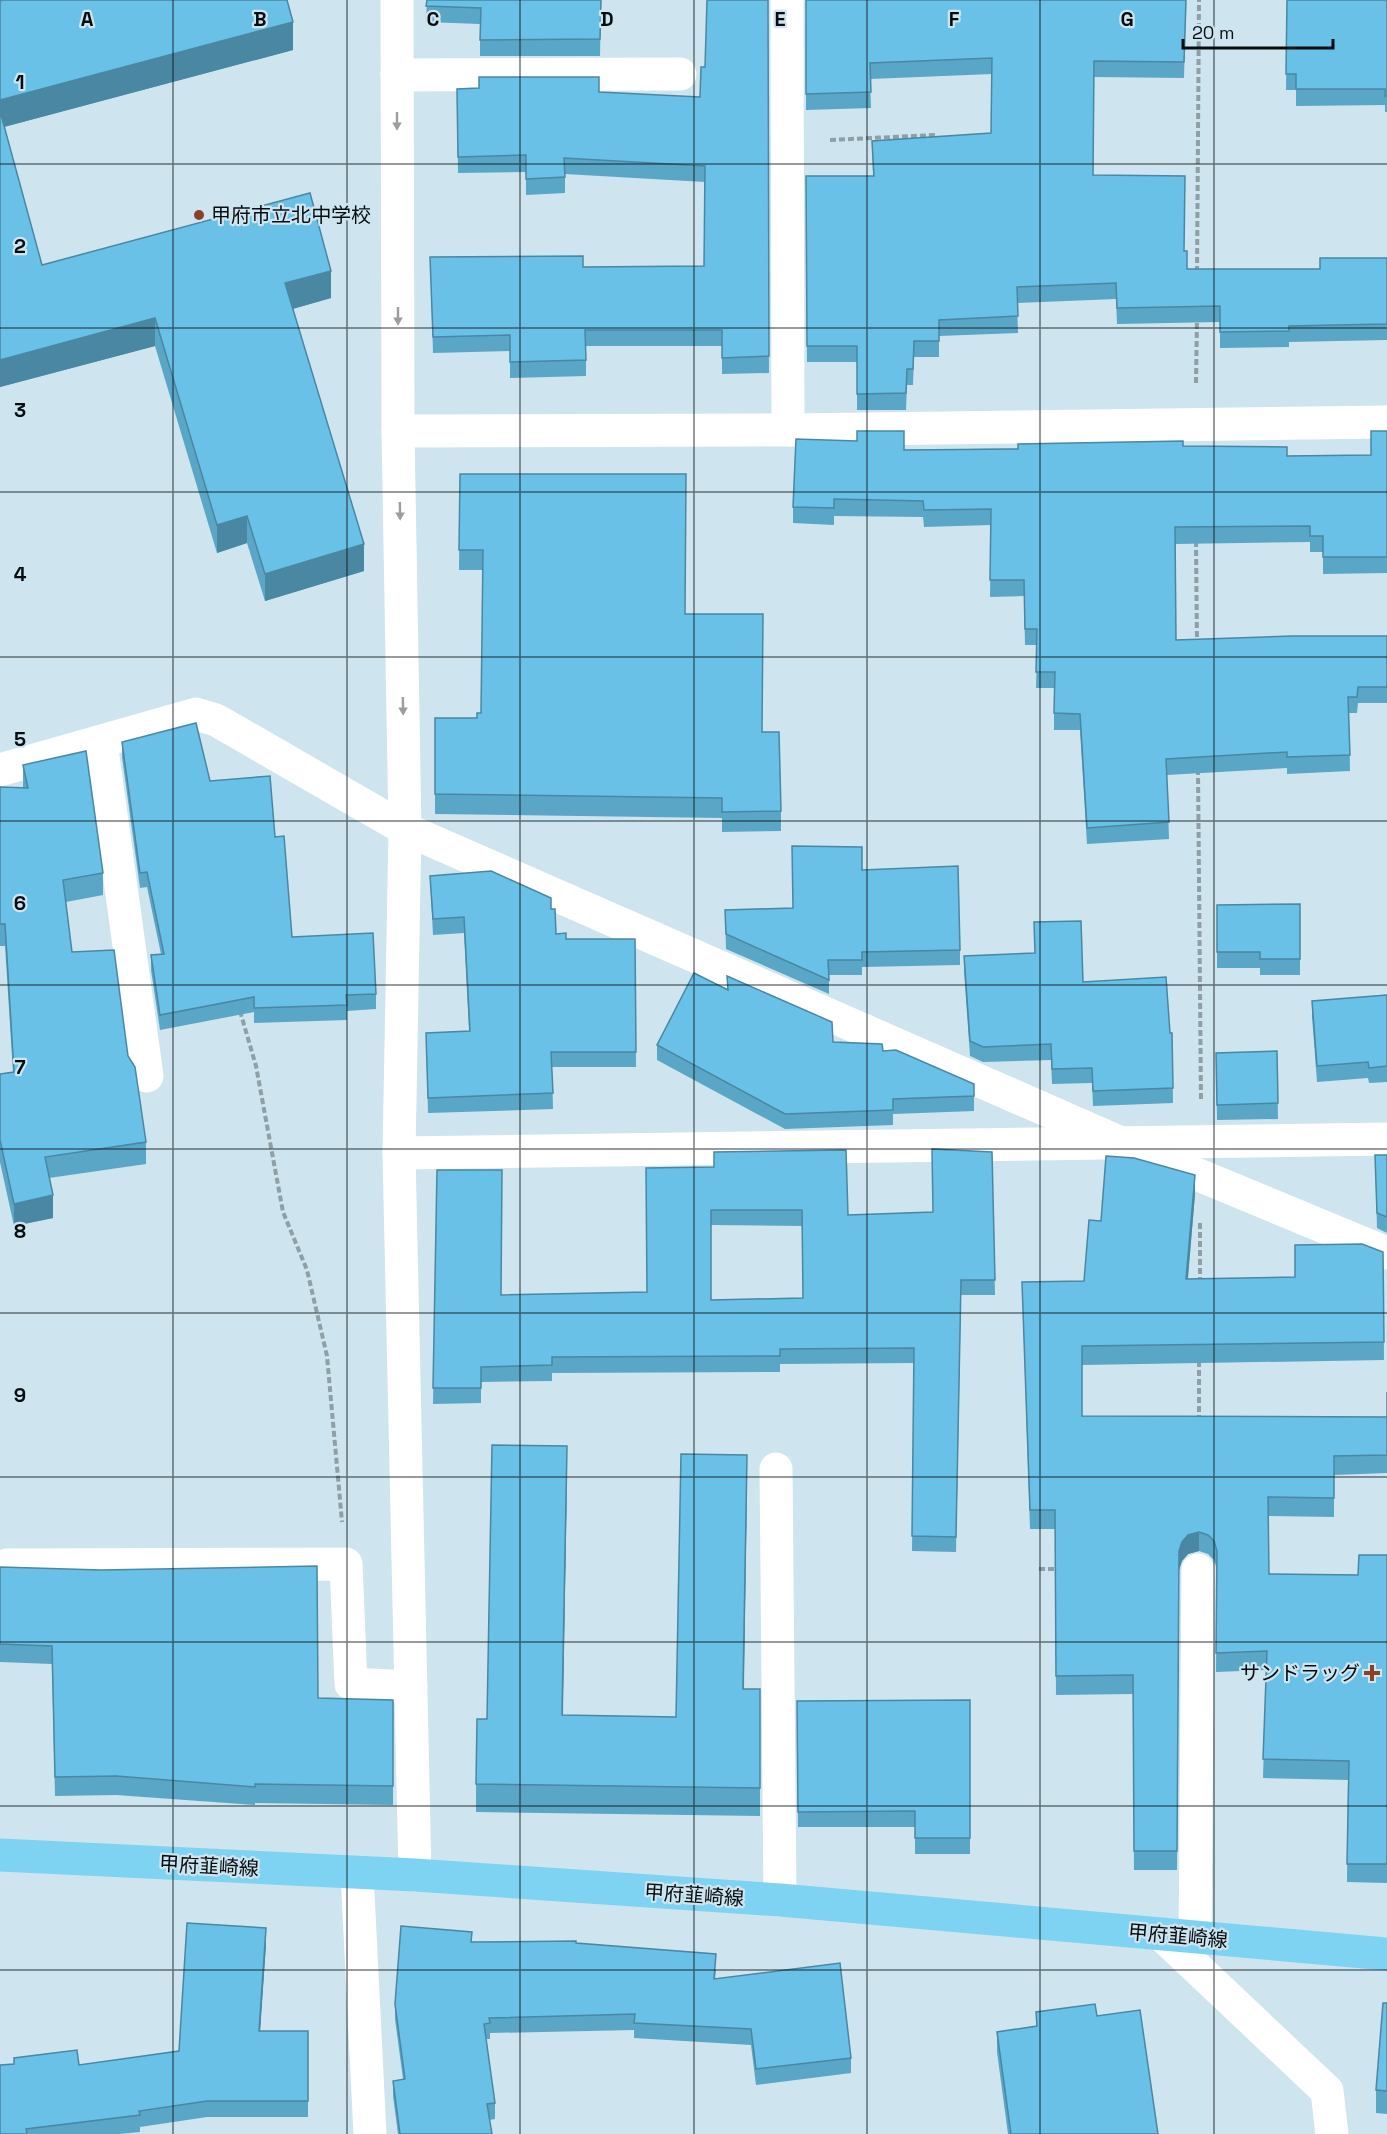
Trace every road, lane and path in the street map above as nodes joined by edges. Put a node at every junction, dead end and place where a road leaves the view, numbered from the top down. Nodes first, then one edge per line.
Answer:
1 (397, 0) edge
2 (787, 0) edge
3 (1199, 0) edge
4 (680, 74) dead end
5 (397, 75) junction
6 (935, 135) edge
7 (787, 142) junction
8 (1197, 282) edge
9 (1197, 318) edge
10 (1387, 422) edge
11 (1196, 423) junction
12 (398, 430) junction
13 (788, 430) junction
14 (1196, 531) edge
15 (1197, 651) edge
16 (101, 742) junction
17 (1198, 758) edge
18 (0, 770) edge
19 (405, 830) junction
20 (239, 1009) edge
21 (147, 1076) dead end
22 (1387, 1139) edge
23 (1201, 1141) junction
24 (1119, 1142) junction
25 (399, 1153) junction
26 (1201, 1175) junction
27 (1387, 1253) edge
28 (1200, 1294) edge
29 (1200, 1354) edge
30 (1199, 1426) edge
31 (776, 1469) dead end
32 (346, 1564) junction
33 (7, 1565) edge
34 (1039, 1569) dead end
35 (1062, 1569) edge
36 (1198, 1570) dead end
37 (411, 1687) junction
38 (0, 1855) edge
39 (357, 1873) junction
40 (415, 1875) junction
41 (780, 1900) junction
42 (1162, 1935) junction
43 (1195, 1937) junction
44 (1387, 1954) edge
45 (370, 2134) edge
46 (1332, 2134) edge

1 - 5 street
2 - 7 street
3 - 8 path
4 - 5 street
5 -> 12 street
6 - 7 path
7 - 13 street
9 - 11 path
10 - 11 street
11 - 13 street
12 - 13 street
12 -> 19 street
14 - 15 path
16 - 18 street
16 - 19 street
16 - 21 street
17 - 23 path
19 - 24 street
19 - 25 street
20 - 32 path
22 - 23 street
23 - 24 street
24 - 25 street
24 - 26 street
25 - 37 street
26 - 27 street
26 - 28 path
29 - 30 path
31 - 41 street
32 - 33 street
32 - 37 street
34 - 35 path
36 - 43 street
37 - 40 street
38 - 39 main road, 甲府韮崎線
39 - 40 main road, 甲府韮崎線
39 - 45 street
40 - 41 main road, 甲府韮崎線
41 - 42 main road, 甲府韮崎線
42 - 43 main road, 甲府韮崎線
42 - 46 street
43 - 44 main road, 甲府韮崎線

